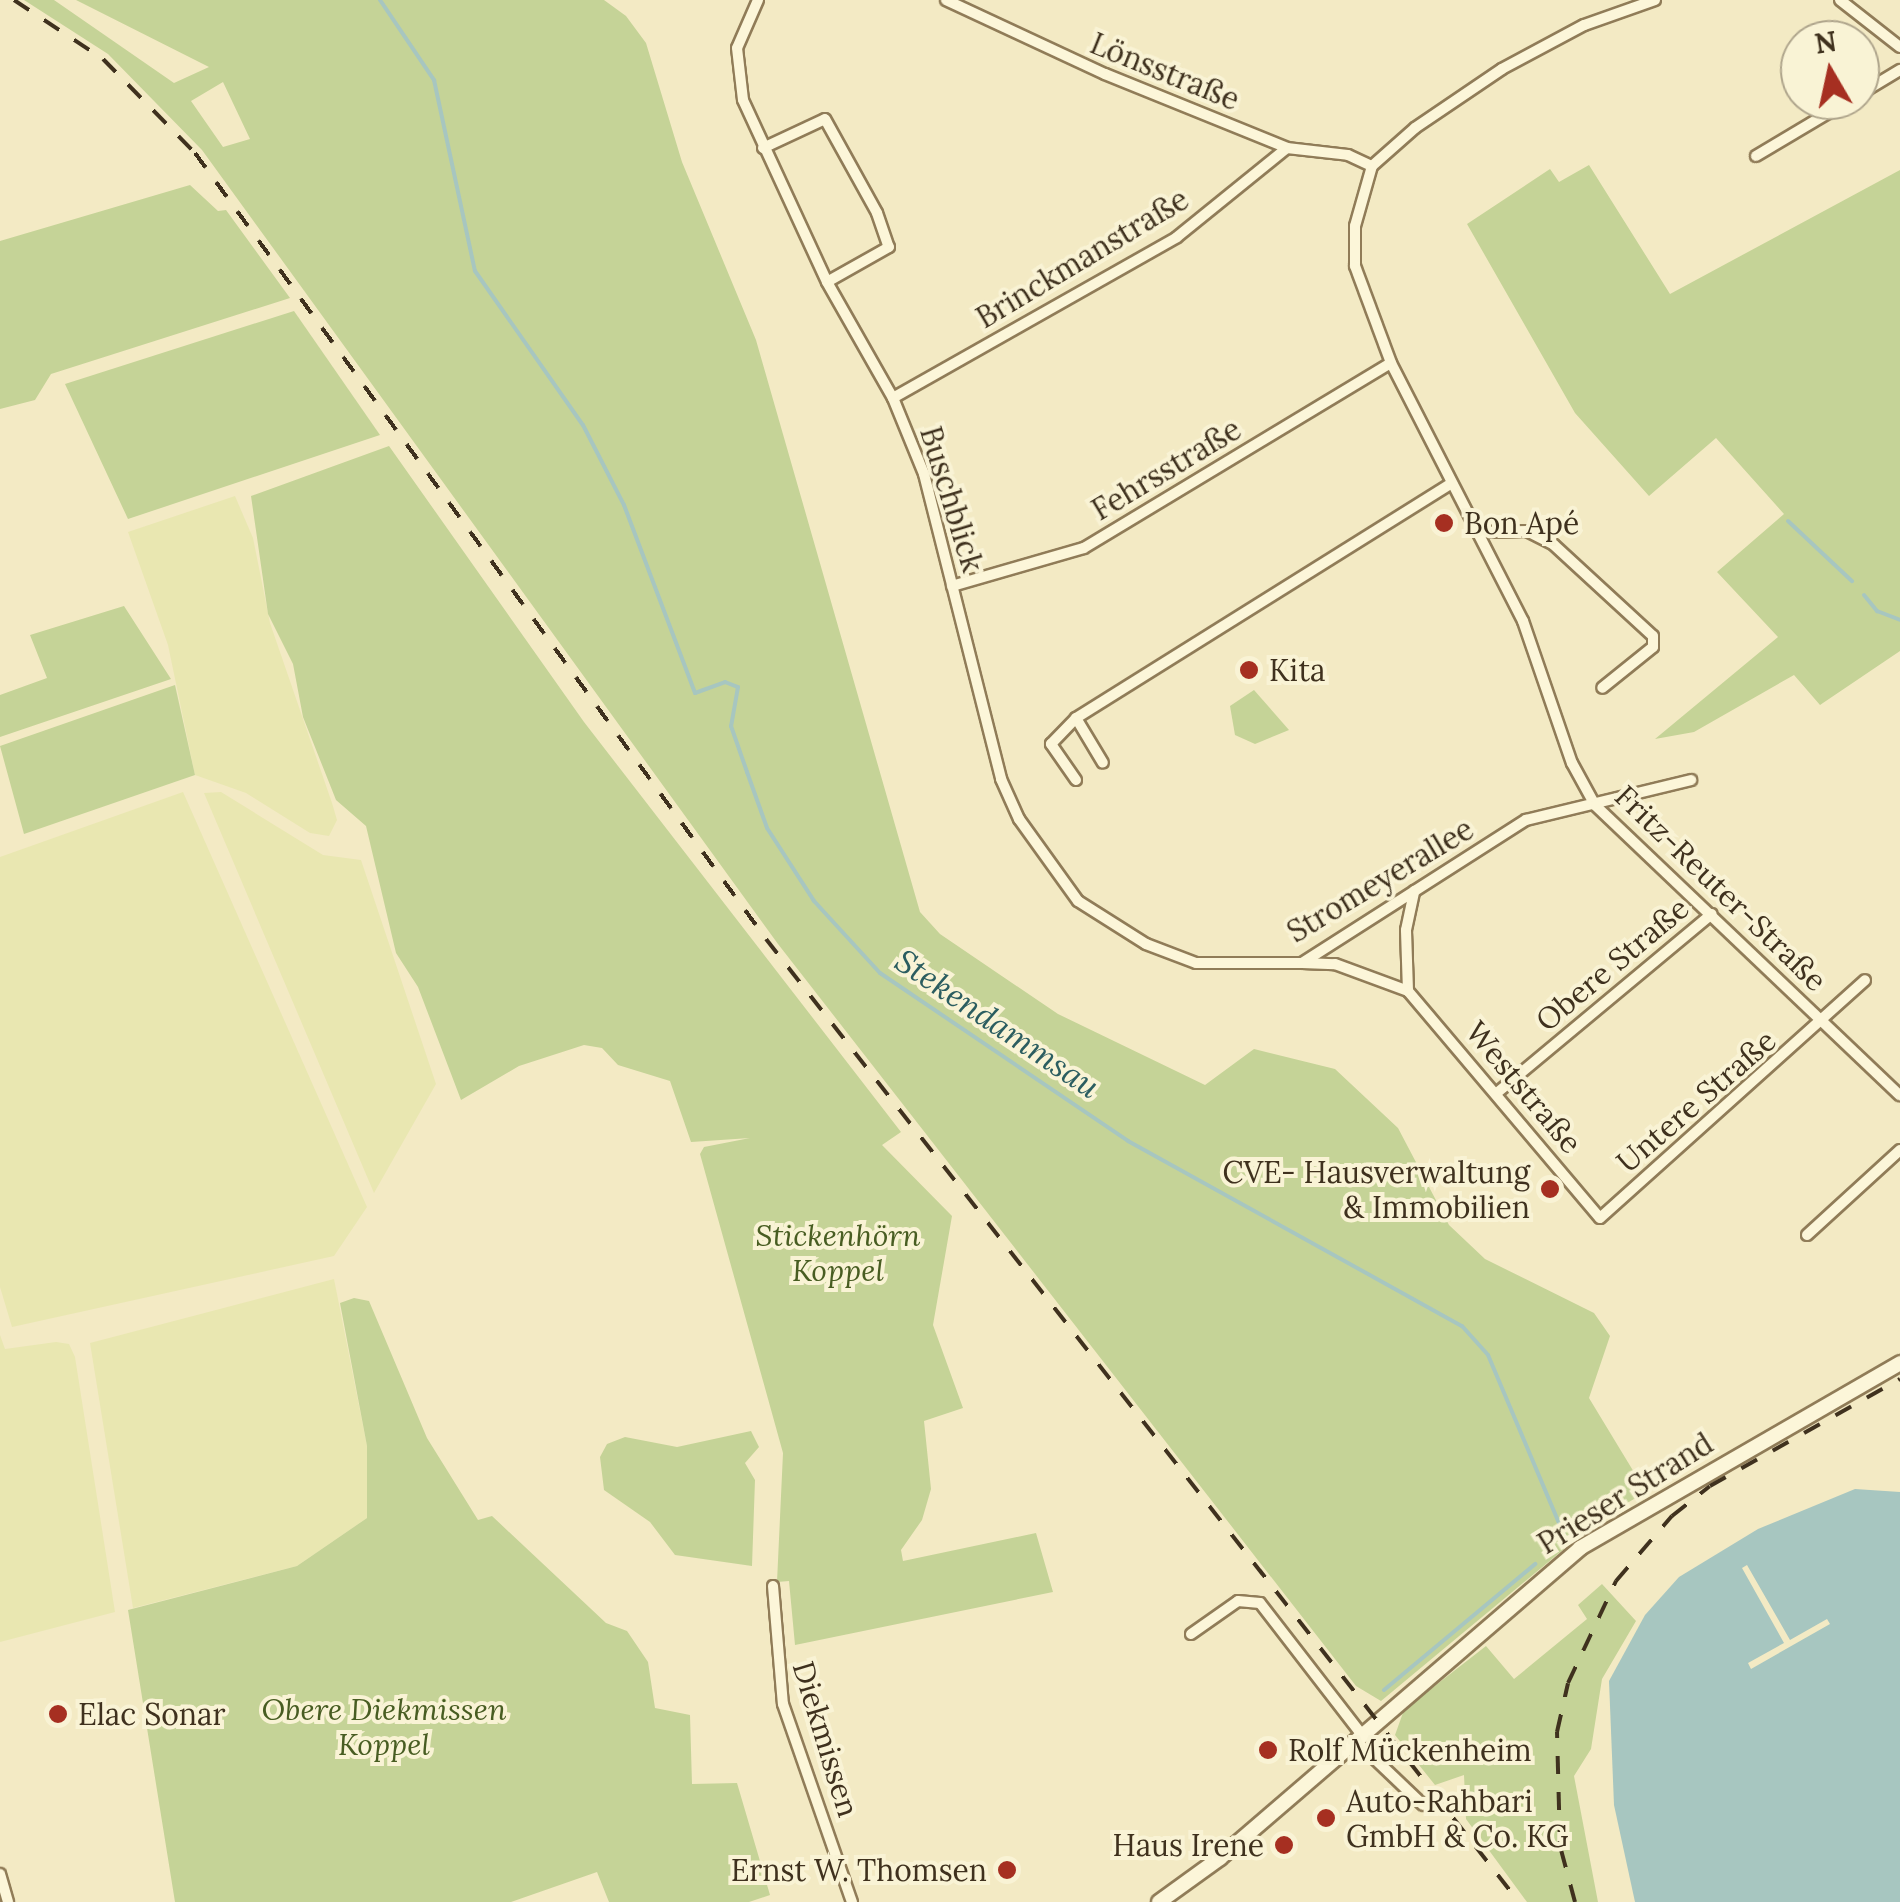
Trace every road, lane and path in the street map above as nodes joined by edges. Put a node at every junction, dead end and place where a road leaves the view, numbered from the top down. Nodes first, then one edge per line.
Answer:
1 (758, 0) edge
2 (946, 0) edge
3 (1655, 0) edge
4 (1840, 0) edge
5 (1900, 48) edge
6 (1816, 120) edge
7 (762, 148) junction
8 (1288, 148) junction
9 (1756, 156) dead end
10 (1372, 166) junction
11 (827, 282) junction
12 (1391, 363) junction
13 (893, 398) junction
14 (1452, 483) junction
15 (1480, 532) junction
16 (952, 586) junction
17 (1602, 688) dead end
18 (1076, 718) junction
19 (993, 745) joint
20 (1103, 763) dead end
21 (1076, 780) dead end
22 (1691, 780) dead end
23 (1596, 805) junction
24 (1414, 891) junction
25 (1712, 914) junction
26 (1302, 963) junction
27 (1864, 980) dead end
28 (1408, 991) junction
29 (1825, 1022) junction
30 (1498, 1092) junction
31 (1900, 1096) edge
32 (1900, 1150) edge
33 (1600, 1218) joint
34 (1807, 1235) dead end
35 (1900, 1363) edge
36 (773, 1586) dead end
37 (1191, 1634) dead end
38 (1358, 1738) junction
39 (1423, 1805) dead end
40 (0, 1874) edge
41 (8, 1902) edge
42 (852, 1902) edge
43 (1159, 1902) edge

1 - 7 street, Buschblick
2 - 8 street, Lönsstraße
3 - 10 street
4 - 5 street
6 - 9 street
7 - 11 street, Buschblick
7 - 11 street
8 - 10 street, Lönsstraße
8 - 13 street, Brinckmanstraße
10 - 12 street, Fritz-Reuter-Straße
11 - 13 street, Buschblick
12 - 14 street, Fritz-Reuter-Straße
12 - 16 street, Fehrsstraße
13 - 16 street, Buschblick
14 - 15 street, Fritz-Reuter-Straße
14 - 18 street
15 - 17 street
15 - 23 street, Fritz-Reuter-Straße
16 - 19 street, Buschblick
18 - 20 street
18 - 21 street
19 - 26 street, Stromeyerallee
22 - 23 street, Stromeyerallee
23 - 24 street, Stromeyerallee
23 - 25 street, Fritz-Reuter-Straße
24 - 26 street, Stromeyerallee
24 - 28 street
25 - 29 street, Fritz-Reuter-Straße
25 - 30 street, Obere Straße
26 - 28 street, Weststraße
27 - 29 street, Untere Straße
28 - 30 street, Weststraße
29 - 31 street, Fritz-Reuter-Straße
29 - 33 street, Untere Straße
30 - 33 street, Weststraße
32 - 34 street
35 - 38 street, Prieser Strand
36 - 42 street, Diekmissen
37 - 38 street
38 - 39 street
38 - 43 street, Prieser Strand
40 - 41 street

